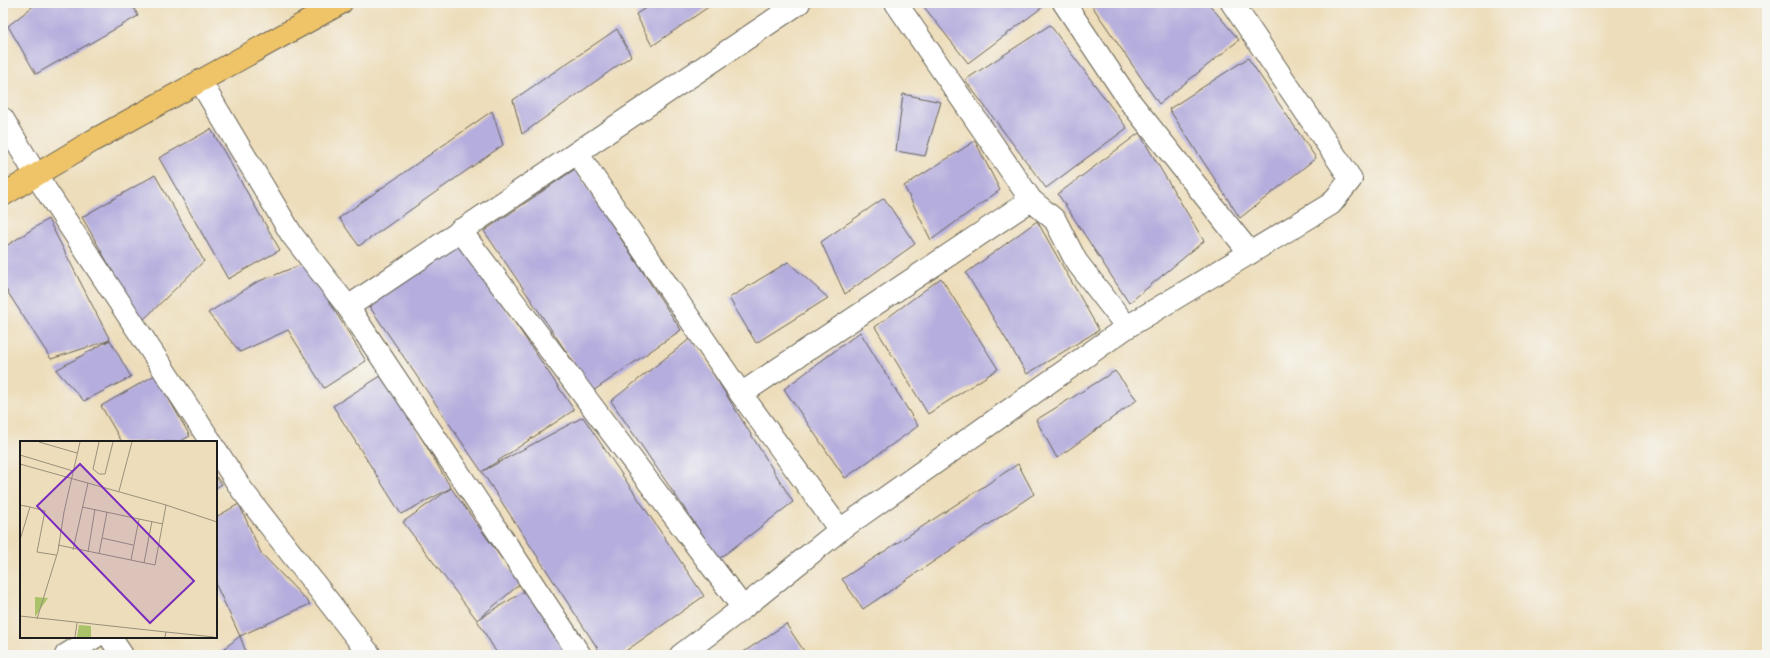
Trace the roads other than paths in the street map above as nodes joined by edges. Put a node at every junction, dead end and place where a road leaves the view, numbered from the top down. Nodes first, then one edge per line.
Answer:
1 (342, 3) edge
2 (799, 3) edge
3 (896, 3) edge
4 (1064, 3) edge
5 (1232, 3) edge
6 (200, 81) junction
7 (3, 119) edge
8 (577, 153) junction
9 (36, 175) junction
10 (3, 195) edge
11 (1031, 200) junction
12 (460, 230) junction
13 (1250, 253) junction
14 (348, 307) junction
15 (1127, 327) junction
16 (741, 394) junction
17 (209, 441) edge
18 (217, 452) edge
19 (840, 530) junction
20 (743, 608) junction
21 (94, 638) edge
22 (111, 638) edge
23 (66, 655) edge
24 (122, 655) edge
25 (370, 655) edge
26 (580, 655) edge
27 (681, 655) edge

1 - 6 main road
2 - 8 street
3 - 11 street
4 - 13 street
5 - 13 street
6 - 9 main road
6 - 14 street
7 - 9 street
8 - 12 street
8 - 16 street
9 - 10 main road
9 - 17 street
11 - 15 street
11 - 16 street
12 - 14 street
12 - 20 street
13 - 15 street
14 - 26 street
15 - 19 street
16 - 19 street
18 - 25 street
19 - 20 street
20 - 27 street
21 - 23 street
22 - 24 street

